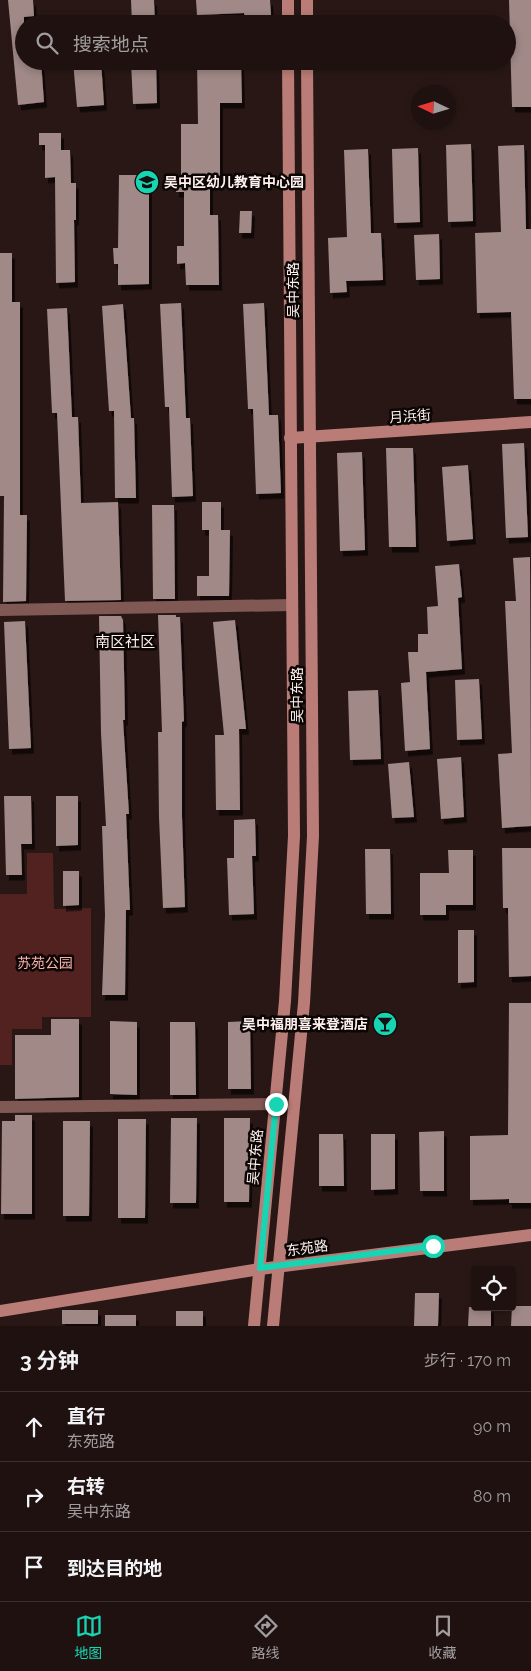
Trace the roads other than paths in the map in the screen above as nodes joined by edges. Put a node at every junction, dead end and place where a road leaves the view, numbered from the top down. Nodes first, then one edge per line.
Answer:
1 (288, 0) edge
2 (307, 0) edge
3 (288, 15) edge
4 (307, 15) edge
5 (288, 70) edge
6 (307, 70) edge
7 (531, 422) edge
8 (290, 438) junction
9 (309, 438) junction
10 (292, 605) junction
11 (0, 610) edge
12 (276, 1104) junction
13 (0, 1108) edge
14 (531, 1235) edge
15 (279, 1267) junction
16 (260, 1268) junction
17 (0, 1310) edge
18 (254, 1326) edge
19 (273, 1326) edge

1 - 3 main road
2 - 4 main road
5 - 8 main road, 吴中东路
6 - 9 main road, 吴中东路
7 - 9 main road, 月浜街
8 - 9 main road, 月浜街
8 - 10 main road, 吴中东路
9 - 15 main road, 吴中东路
10 - 11 street
10 - 12 main road, 吴中东路
12 - 13 street
12 - 16 main road, 吴中东路
14 - 15 main road, 东苑路
15 - 16 main road, 东苑路
15 - 19 main road, 吴中东路
16 - 17 main road, 东苑路
16 - 18 main road, 吴中东路

